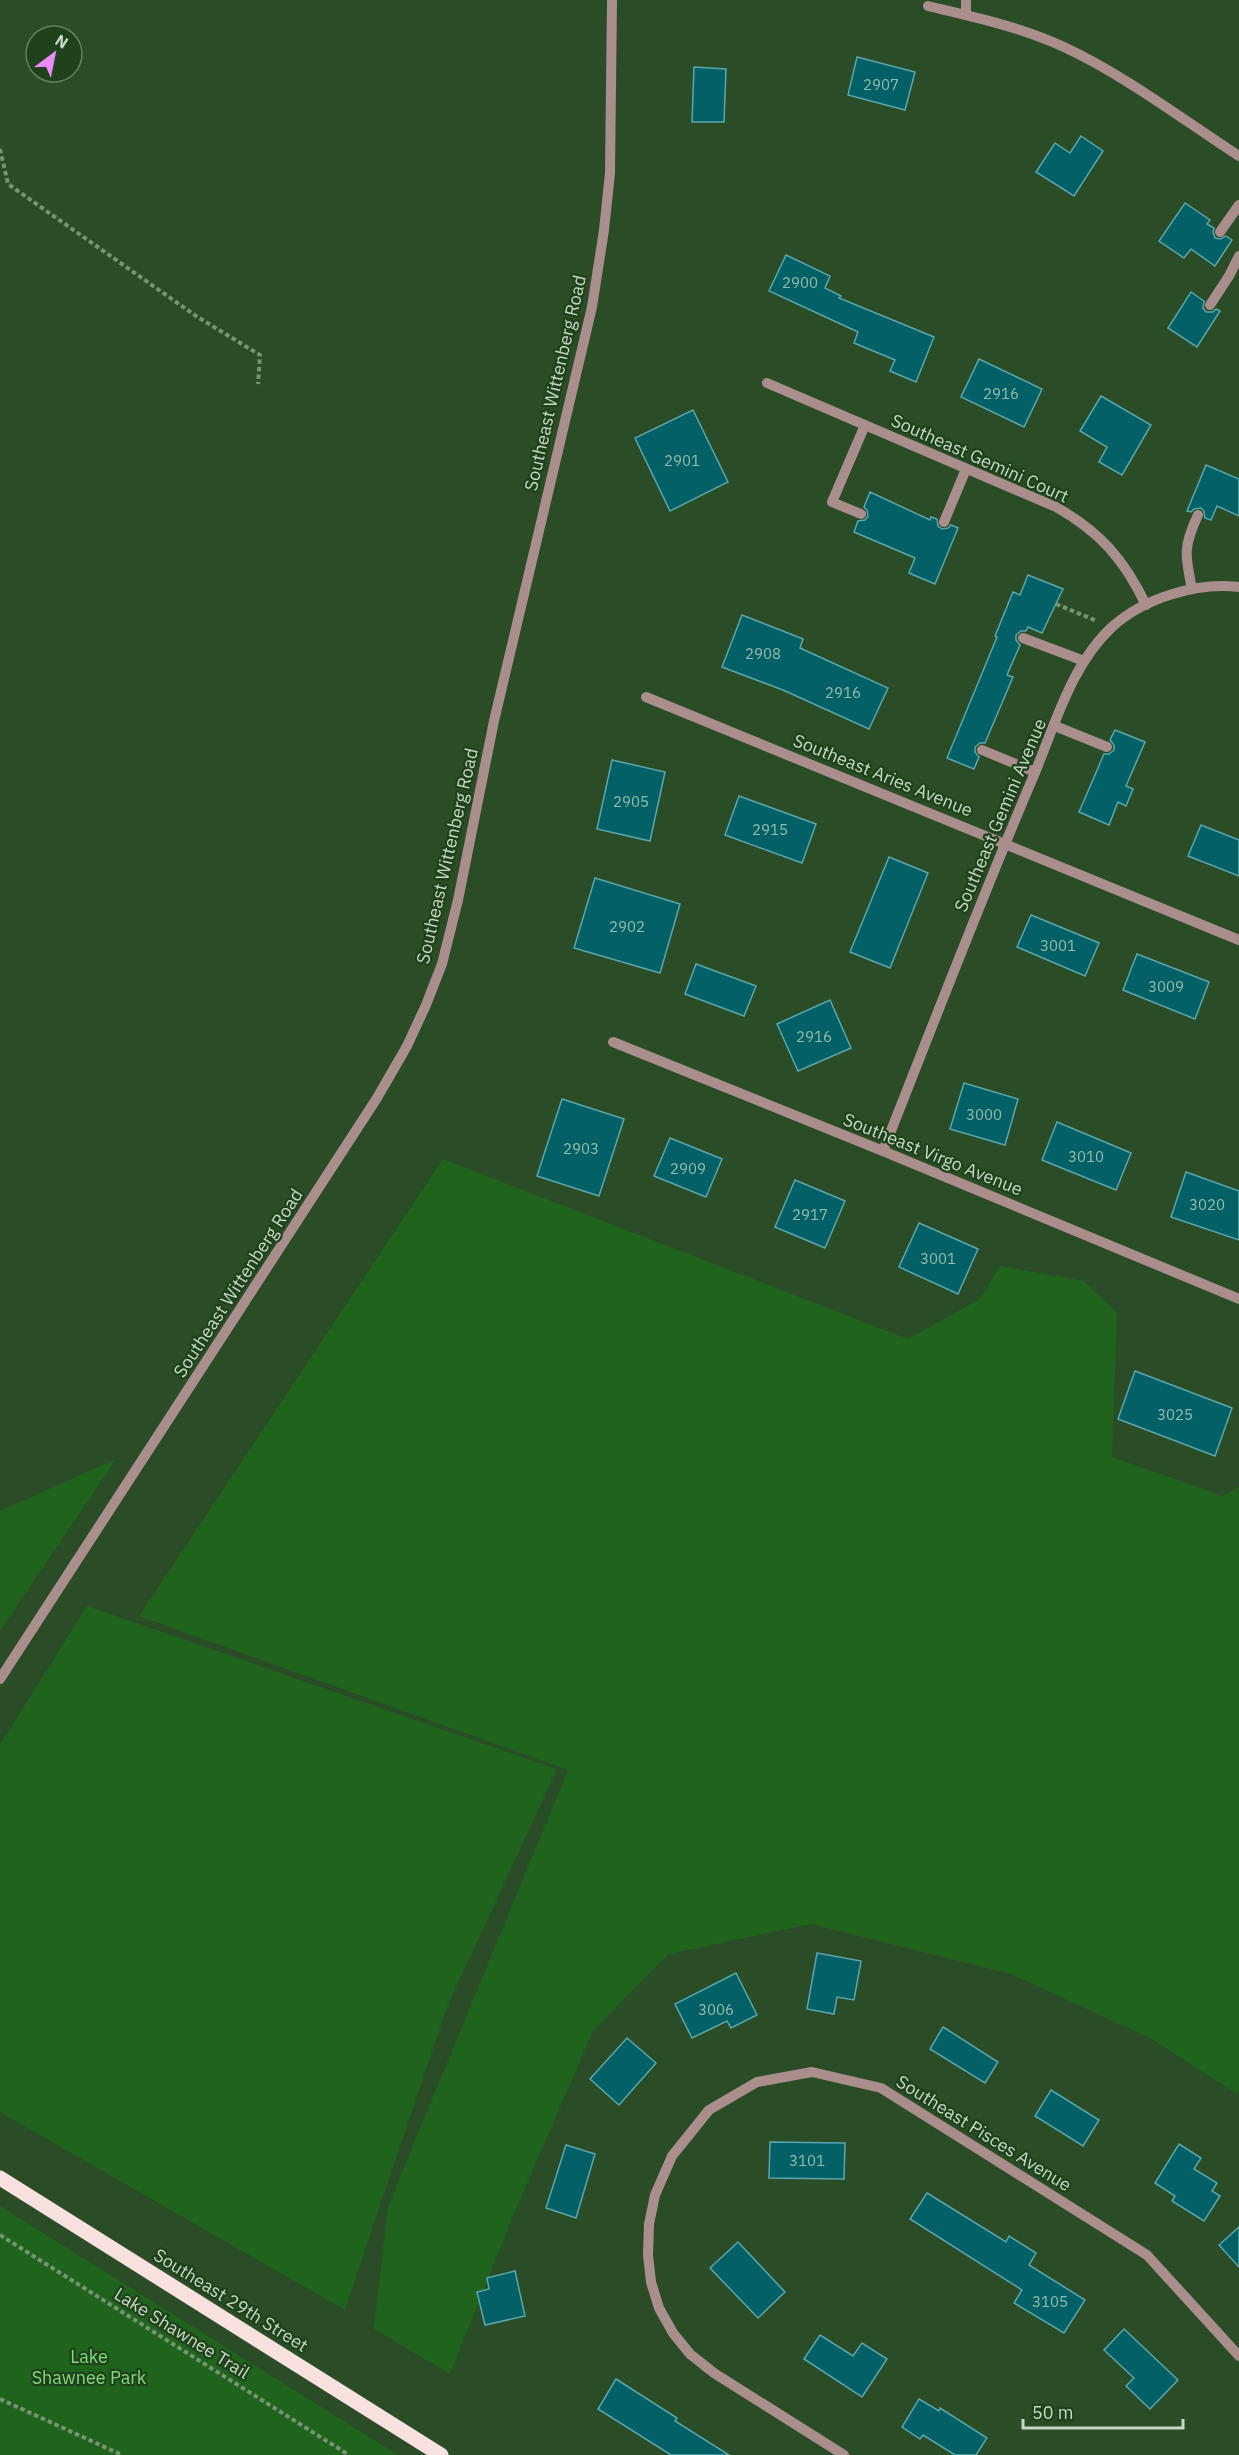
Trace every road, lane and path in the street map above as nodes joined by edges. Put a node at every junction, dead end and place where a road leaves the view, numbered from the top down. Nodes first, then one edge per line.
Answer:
1 (612, 0) edge
2 (966, 0) edge
3 (928, 6) dead end
4 (966, 15) junction
5 (0, 149) edge
6 (1239, 156) edge
7 (1239, 205) edge
8 (1220, 232) dead end
9 (1239, 256) edge
10 (1210, 305) dead end
11 (767, 383) dead end
12 (258, 384) dead end
13 (865, 425) junction
14 (966, 469) junction
15 (861, 514) dead end
16 (1198, 515) dead end
17 (944, 522) dead end
18 (1239, 587) edge
19 (1192, 589) junction
20 (1056, 604) dead end
21 (1146, 605) junction
22 (1113, 627) junction
23 (1023, 638) dead end
24 (1084, 661) junction
25 (646, 697) dead end
26 (1055, 726) junction
27 (1107, 747) dead end
28 (982, 750) dead end
29 (1035, 772) junction
30 (1005, 843) junction
31 (1239, 940) edge
32 (613, 1042) dead end
33 (883, 1151) junction
34 (1239, 1299) edge
35 (0, 1679) edge
36 (0, 2178) edge
37 (0, 2235) edge
38 (1239, 2356) edge
39 (0, 2399) edge
40 (122, 2455) edge
41 (349, 2455) edge
42 (441, 2455) edge
43 (844, 2455) edge

1 - 35 street, Southeast Wittenberg Road
2 - 4 street
3 - 4 street
4 - 6 street
5 - 12 path
7 - 8 street
9 - 10 street
11 - 13 street, Southeast Gemini Court
13 - 14 street, Southeast Gemini Court
13 - 15 street
14 - 17 street
14 - 21 street, Southeast Gemini Court
16 - 19 street
18 - 19 street, Southeast Gemini Avenue
19 - 21 street, Southeast Gemini Avenue
20 - 22 path
21 - 22 street, Southeast Gemini Avenue
22 - 24 street, Southeast Gemini Avenue
23 - 24 street
24 - 26 street, Southeast Gemini Avenue
25 - 30 street, Southeast Aries Avenue
26 - 27 street
26 - 29 street, Southeast Gemini Avenue
28 - 29 street
29 - 30 street, Southeast Gemini Avenue
30 - 31 street, Southeast Aries Avenue
30 - 33 street, Southeast Gemini Avenue
32 - 33 street, Southeast Virgo Avenue
33 - 34 street, Southeast Virgo Avenue
36 - 42 main road, Southeast 29th Street
37 - 41 path, Lake Shawnee Trail
38 - 43 street, Southeast Pisces Avenue
39 - 40 path

